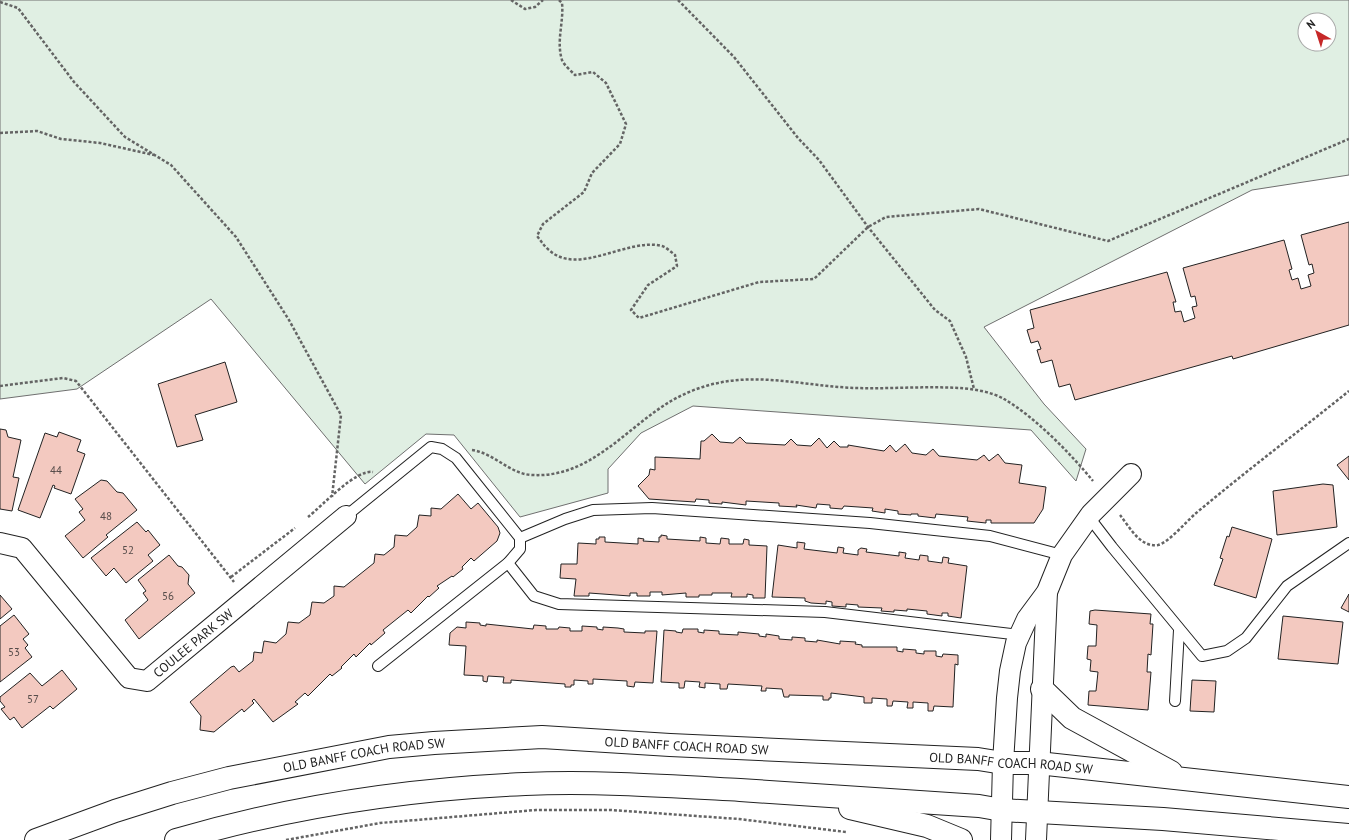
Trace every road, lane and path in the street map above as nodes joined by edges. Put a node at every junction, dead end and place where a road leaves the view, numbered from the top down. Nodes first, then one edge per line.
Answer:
1 (511, 0) edge
2 (543, 0) edge
3 (559, 0) edge
4 (678, 0) edge
5 (0, 2) edge
6 (0, 133) edge
7 (1349, 139) edge
8 (156, 156) junction
9 (868, 227) junction
10 (0, 386) edge
11 (974, 389) junction
12 (1349, 391) edge
13 (456, 458) junction
14 (1131, 474) dead end
15 (332, 497) dead end
16 (1106, 498) junction
17 (346, 516) joint
18 (1089, 517) junction
19 (520, 538) junction
20 (1349, 542) edge
21 (0, 544) edge
22 (1062, 555) junction
23 (508, 563) junction
24 (1047, 592) junction
25 (247, 598) junction
26 (1179, 630) junction
27 (1020, 635) junction
28 (378, 666) dead end
29 (1042, 689) junction
30 (1175, 701) dead end
31 (1003, 763) junction
32 (1038, 763) junction
33 (1182, 778) junction
34 (786, 793) junction
35 (1349, 797) edge
36 (1002, 810) junction
37 (1037, 812) junction
38 (850, 832) dead end
39 (1349, 835) edge
40 (36, 840) edge
41 (176, 840) edge
42 (286, 840) edge
43 (961, 840) edge
44 (1001, 840) edge
45 (1036, 840) edge

1 - 2 path
3 - 9 path
4 - 9 path
5 - 8 path
6 - 8 path
7 - 9 path
8 - 15 path
9 - 11 path
10 - 25 path
11 - 13 path
11 - 16 path
12 - 16 path
13 - 17 lane
13 - 19 lane
14 - 16 street
16 - 18 street
17 - 25 street, COULEE PARK SW
18 - 22 street
18 - 26 lane
19 - 22 lane
19 - 23 lane
20 - 26 lane
21 - 25 street, COULEE PARK SW
22 - 24 street
23 - 27 lane
23 - 28 lane
24 - 27 street
24 - 29 street
26 - 30 lane
27 - 31 street
29 - 32 street
29 - 33 main road
31 - 32 main road, OLD BANFF COACH ROAD SW
31 - 36 street
31 - 40 main road, OLD BANFF COACH ROAD SW
32 - 33 main road, OLD BANFF COACH ROAD SW
32 - 37 street
33 - 35 main road, OLD BANFF COACH ROAD SW
34 - 36 main road
34 - 41 main road
34 - 43 main road
36 - 37 main road
36 - 44 street
37 - 39 main road
37 - 45 street
38 - 42 path

